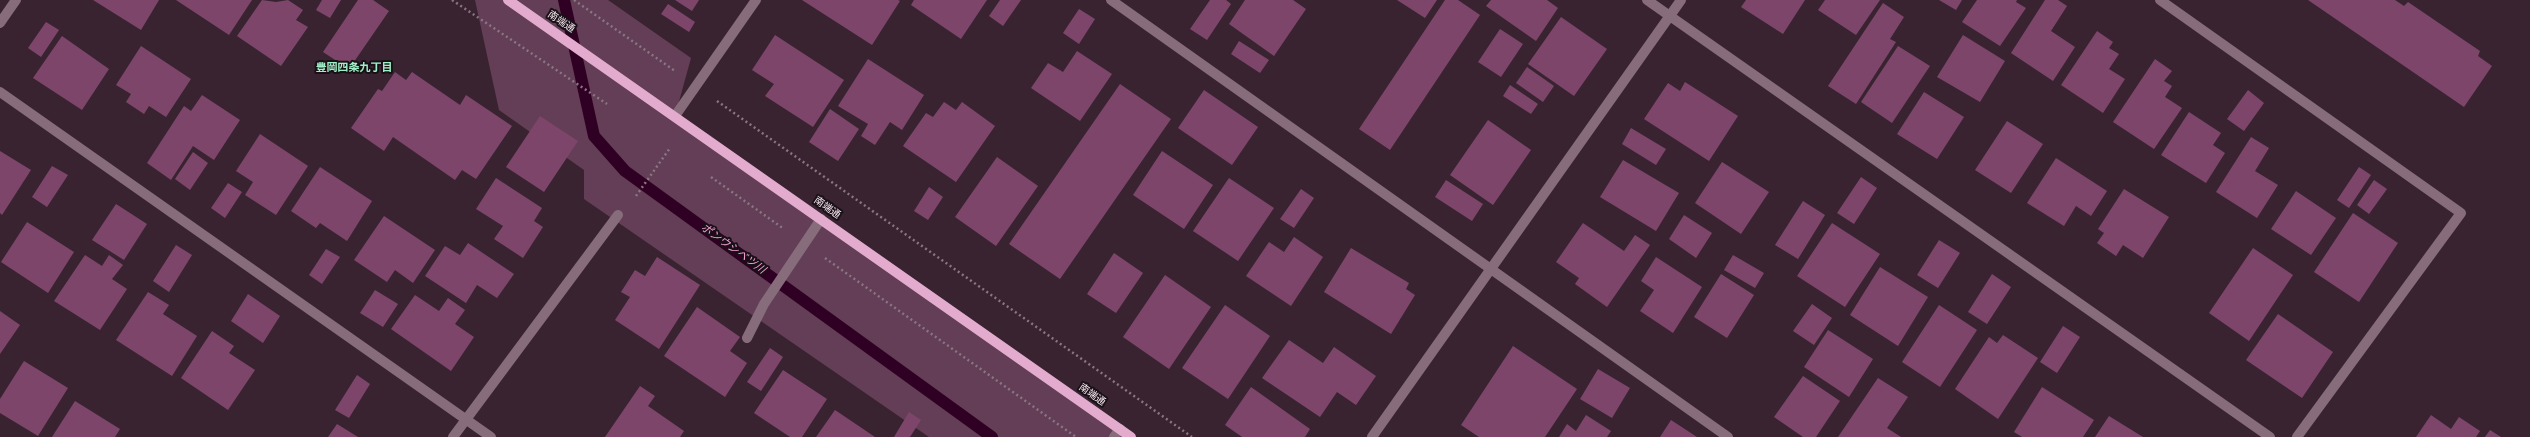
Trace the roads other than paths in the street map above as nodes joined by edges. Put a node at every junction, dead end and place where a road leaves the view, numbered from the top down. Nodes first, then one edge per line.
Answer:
1 (16, 0) edge
2 (508, 0) edge
3 (756, 0) edge
4 (1111, 0) edge
5 (1648, 0) edge
6 (1681, 0) edge
7 (2160, 0) edge
8 (1670, 16) junction
9 (0, 23) edge
10 (0, 92) edge
11 (675, 116) junction
12 (618, 215) dead end
13 (821, 219) junction
14 (1491, 270) junction
15 (747, 338) dead end
16 (465, 419) junction
17 (1117, 433) edge
18 (453, 437) edge
19 (491, 437) edge
20 (1132, 437) edge
21 (1372, 437) edge
22 (1728, 437) edge
23 (2270, 437) edge
24 (2297, 437) edge

1 - 9 street
2 - 11 main road, 南端通
3 - 11 street
4 - 14 street
5 - 8 street
6 - 8 street
7 - 24 street
8 - 14 street
8 - 23 street
10 - 16 street
11 - 13 main road, 南端通
12 - 16 street
13 - 15 street
13 - 17 main road, 南端通
14 - 21 street
14 - 22 street
16 - 18 street
16 - 19 street
17 - 20 main road, 南端通

